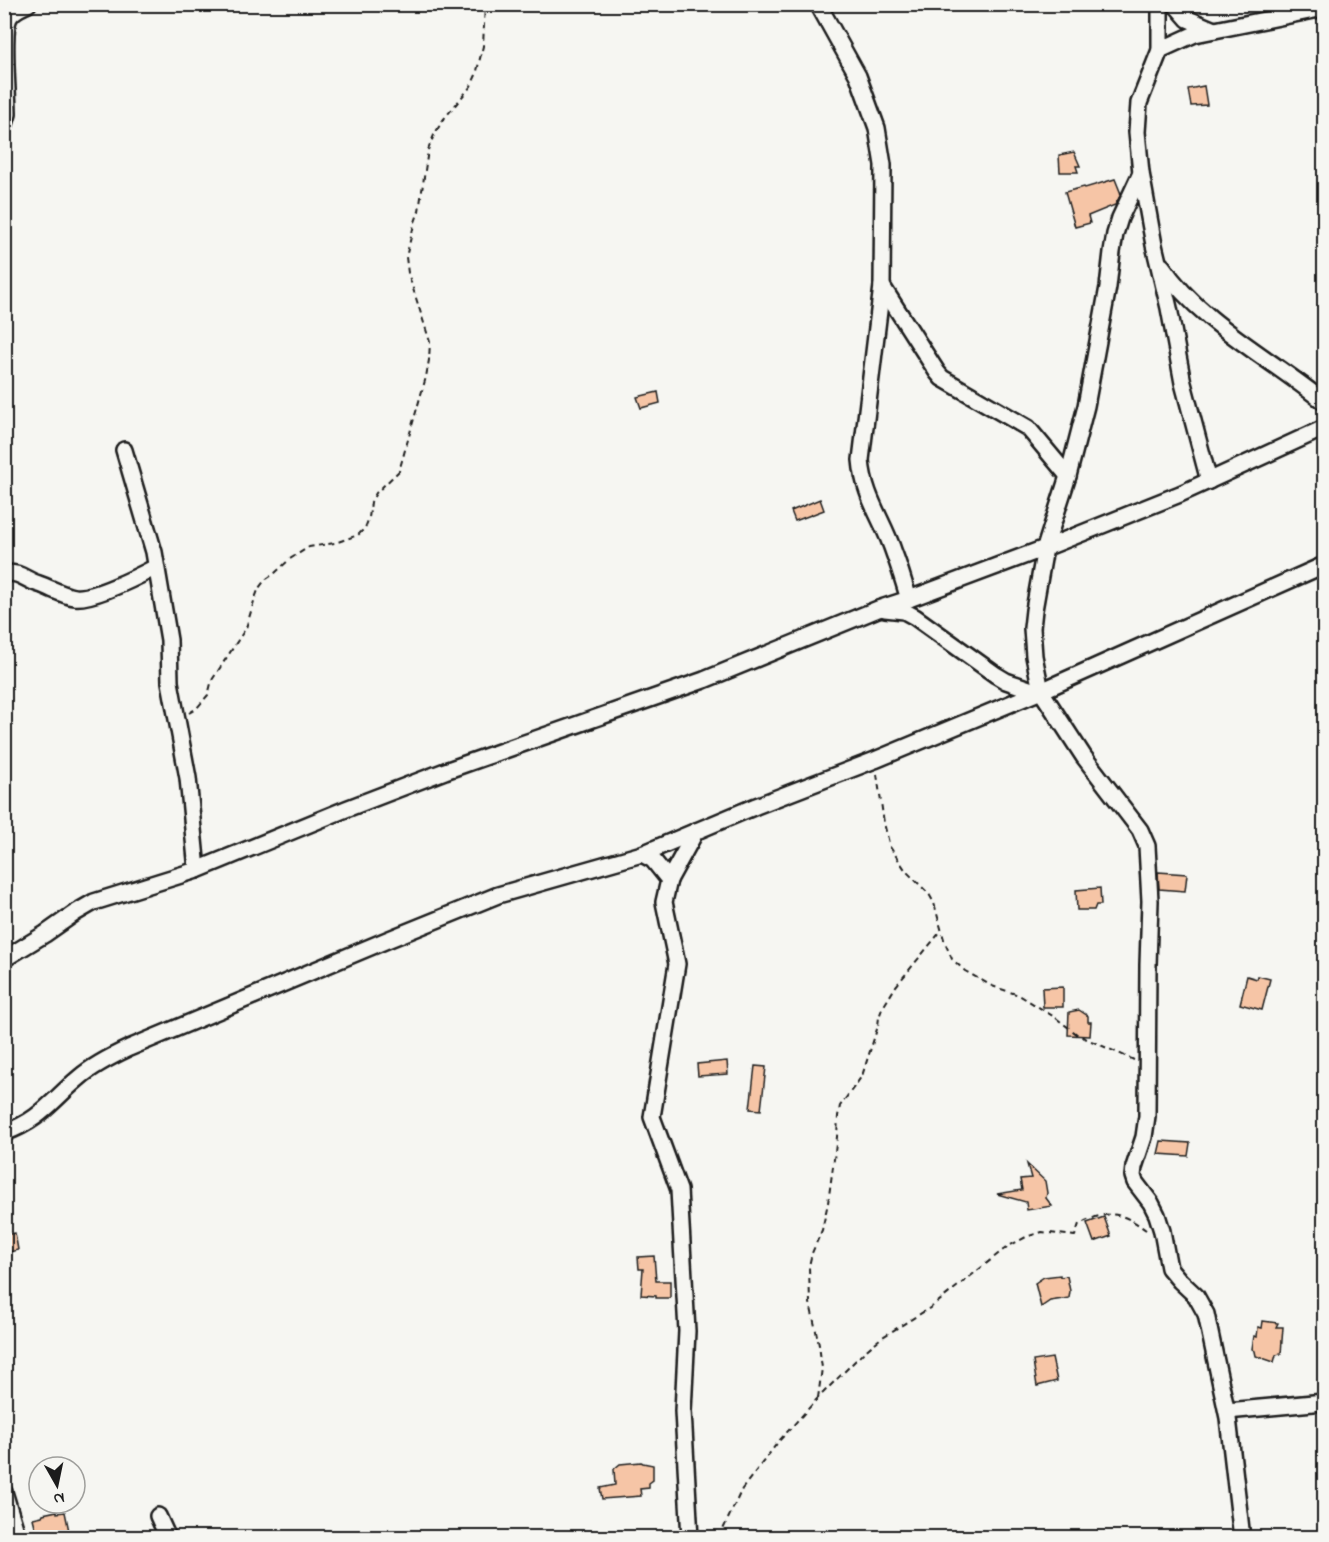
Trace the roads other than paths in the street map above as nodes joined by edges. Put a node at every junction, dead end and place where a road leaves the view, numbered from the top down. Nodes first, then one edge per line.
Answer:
1 (28, 4) edge
2 (818, 4) edge
3 (1160, 4) edge
4 (1175, 4) edge
5 (1324, 8) edge
6 (1214, 30) junction
7 (1160, 50) junction
8 (4, 127) edge
9 (1141, 173) junction
10 (1157, 259) junction
11 (882, 286) junction
12 (1324, 402) edge
13 (1324, 428) edge
14 (124, 450) dead end
15 (1068, 476) junction
16 (1209, 481) junction
17 (1045, 548) junction
18 (1324, 565) edge
19 (156, 567) junction
20 (4, 573) edge
21 (909, 599) junction
22 (878, 609) junction
23 (1040, 692) junction
24 (696, 831) junction
25 (642, 854) junction
26 (197, 870) junction
27 (669, 880) junction
28 (4, 959) edge
29 (4, 1133) edge
30 (1324, 1402) edge
31 (1227, 1411) junction
32 (4, 1492) edge
33 (158, 1516) dead end
34 (18, 1538) edge
35 (168, 1538) edge
36 (690, 1538) edge
37 (1242, 1538) edge

1 - 8 street
2 - 11 street
3 - 7 street
4 - 6 street
5 - 6 street
6 - 7 street
7 - 9 street
9 - 10 street
9 - 15 street
10 - 12 street
10 - 16 street
11 - 15 street
11 - 21 street
13 - 16 street
14 - 19 street
15 - 17 street
16 - 17 street
17 - 21 street
17 - 23 street
18 - 23 street
19 - 20 street
19 - 26 street
21 - 22 street
22 - 23 street
22 - 26 street
23 - 24 street
23 - 31 street
24 - 25 street
24 - 27 street
25 - 27 street
25 - 29 street
26 - 28 street
27 - 36 street
30 - 31 street
31 - 37 street
32 - 34 street
33 - 35 street

